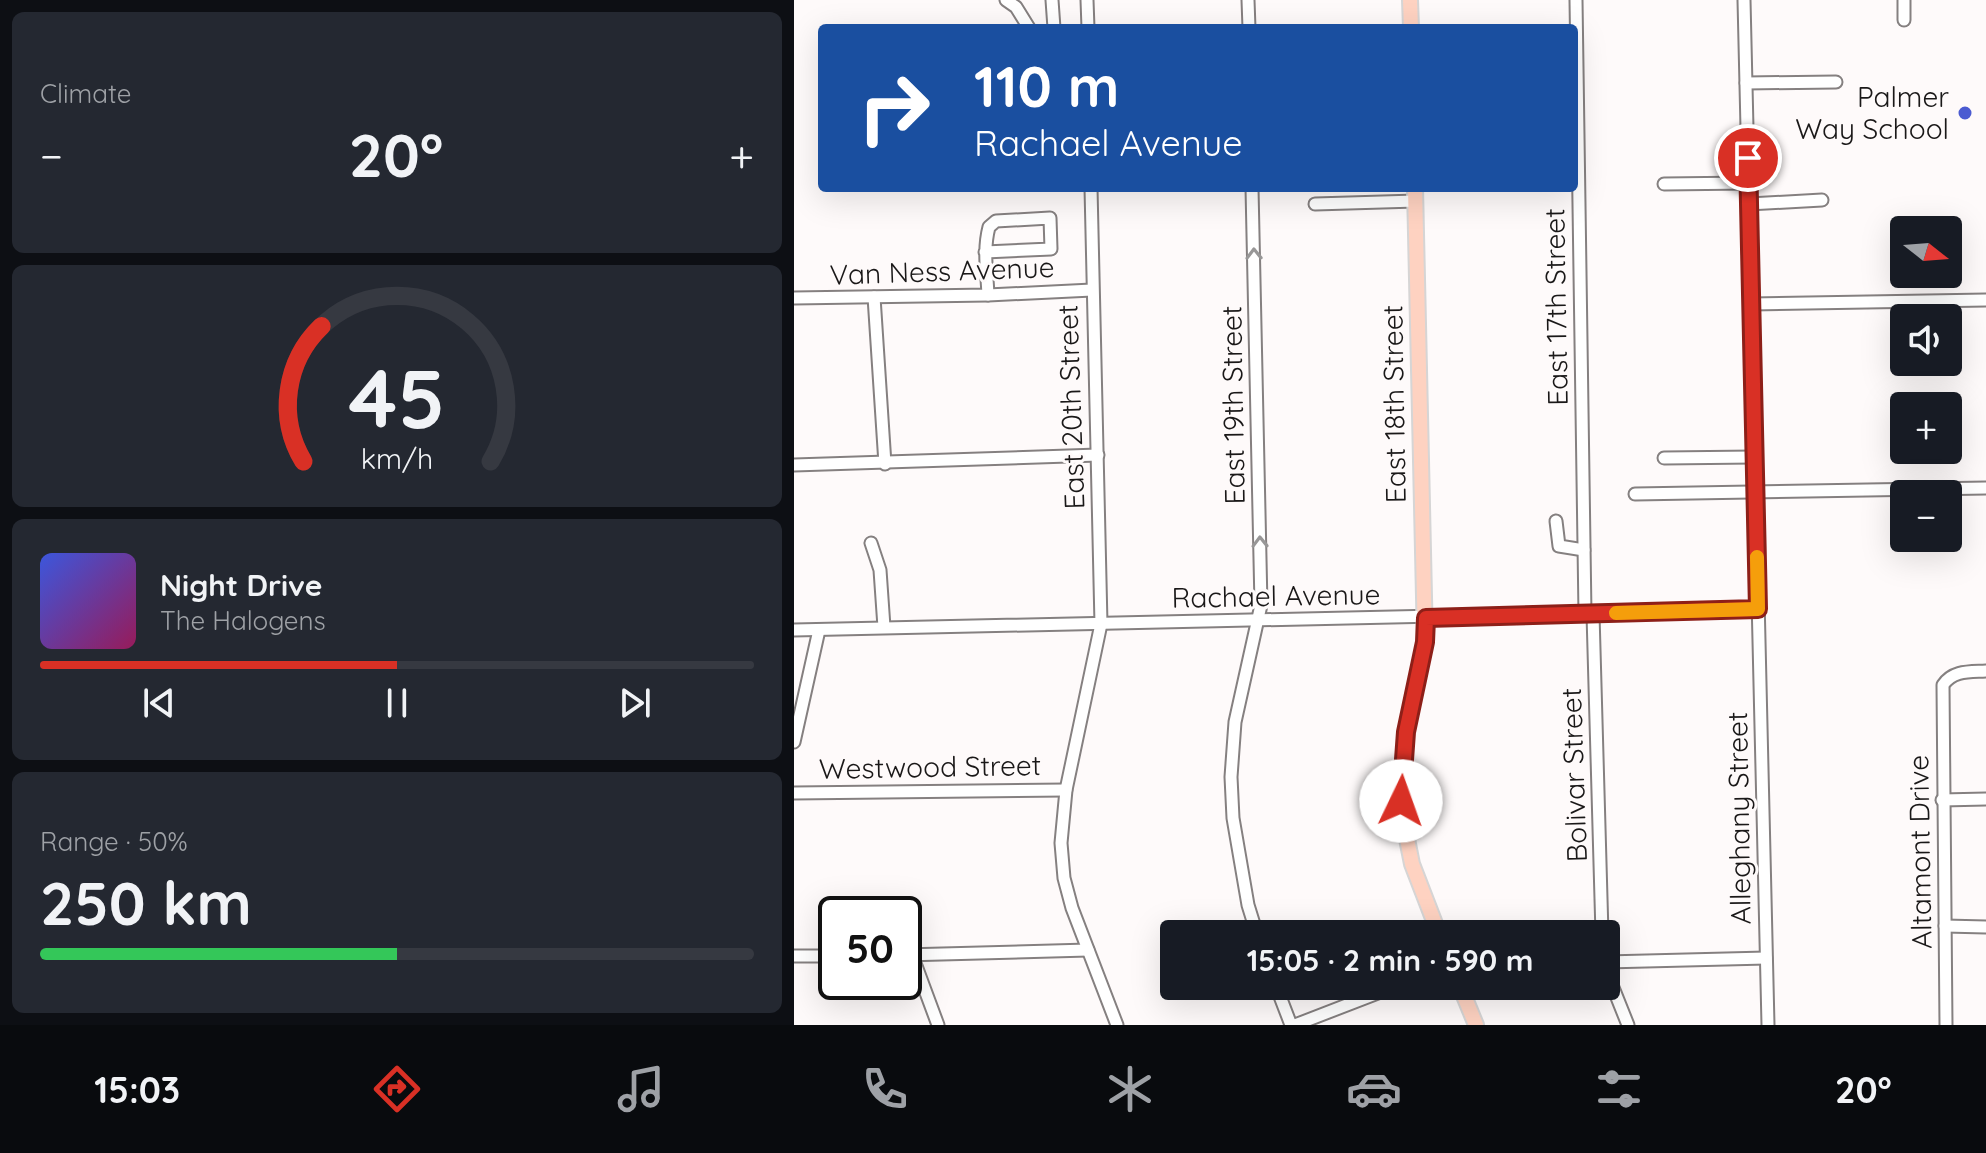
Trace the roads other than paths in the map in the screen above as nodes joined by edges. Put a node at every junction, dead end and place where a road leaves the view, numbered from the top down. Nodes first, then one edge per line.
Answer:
1 (1006, 0) edge
2 (1052, 0) edge
3 (1087, 0) edge
4 (1248, 0) edge
5 (1410, 0) edge
6 (1576, 0) edge
7 (1744, 0) edge
8 (1904, 0) edge
9 (1904, 20) dead end
10 (1027, 24) edge
11 (1054, 24) edge
12 (1088, 24) edge
13 (1249, 24) edge
14 (1411, 24) edge
15 (1576, 24) edge
16 (1836, 82) dead end
17 (1746, 83) junction
18 (1578, 138) edge
19 (1748, 183) junction
20 (1664, 184) dead end
21 (1091, 192) edge
22 (1252, 192) edge
23 (1416, 194) edge
24 (1822, 200) dead end
25 (1315, 204) dead end
26 (1749, 204) junction
27 (985, 252) junction
28 (1092, 290) junction
29 (988, 295) junction
30 (874, 297) junction
31 (794, 298) edge
32 (1986, 300) edge
33 (1752, 304) junction
34 (1098, 455) junction
35 (1754, 457) junction
36 (1664, 458) dead end
37 (885, 464) junction
38 (794, 465) edge
39 (1986, 488) edge
40 (1755, 492) junction
41 (1635, 494) dead end
42 (1556, 521) dead end
43 (871, 543) dead end
44 (1584, 550) junction
45 (1758, 609) junction
46 (1589, 614) junction
47 (1426, 618) junction
48 (1258, 620) junction
49 (1101, 624) junction
50 (884, 627) junction
51 (794, 630) edge
52 (819, 630) junction
53 (1986, 671) edge
54 (794, 742) edge
55 (1066, 790) junction
56 (794, 793) edge
57 (1986, 799) edge
58 (1942, 800) junction
59 (1253, 920) edge
60 (1434, 920) edge
61 (1601, 920) edge
62 (1945, 926) junction
63 (1986, 927) edge
64 (1088, 950) junction
65 (922, 955) edge
66 (794, 956) edge
67 (818, 956) edge
68 (1766, 958) junction
69 (1620, 962) edge
70 (922, 988) edge
71 (1282, 1000) edge
72 (1359, 1000) edge
73 (1466, 1000) edge
74 (1618, 1000) edge
75 (938, 1025) edge
76 (1117, 1025) edge
77 (1293, 1025) edge
78 (1476, 1025) edge
79 (1628, 1025) edge
80 (1768, 1025) edge
81 (1946, 1025) edge

1 - 10 street
2 - 11 street
3 - 12 street
4 - 13 street
5 - 14 main road
6 - 15 street, East 17th Street
7 - 17 street, Alleghany Street
8 - 9 street
16 - 17 street
17 - 19 street, Alleghany Street
18 - 44 street, East 17th Street
19 - 20 street
19 - 26 street, Alleghany Street
21 - 28 street, East 20th Street
48 -> 22 street, East 19th Street
23 - 25 street
23 - 47 main road, East 18th Street
24 - 26 street
26 - 33 street, Alleghany Street
27 - 27 street
27 - 29 street
28 - 29 street, Van Ness Avenue
28 - 34 street, East 20th Street
29 - 30 street, Van Ness Avenue
30 - 31 street, Van Ness Avenue
30 - 37 street
32 - 33 street
33 - 35 street, Alleghany Street
34 - 37 street
34 - 49 street, East 20th Street
35 - 36 street
35 - 40 street, Alleghany Street
37 - 38 street
39 - 40 street
40 - 41 street
40 - 45 street, Alleghany Street
42 - 44 street
43 - 50 street
44 - 46 street, East 17th Street
45 - 46 street, Rachael Avenue
45 - 68 street, Alleghany Street
46 - 47 street, Rachael Avenue
46 - 61 street, Bolivar Street
47 - 48 street, Rachael Avenue
47 - 60 main road, East 18th Street
48 - 49 street, Rachael Avenue
48 - 59 street, East 19th Street
49 - 50 street, Rachael Avenue
49 - 55 street, East 20th Street
50 - 52 street, Rachael Avenue
51 - 52 street, Rachael Avenue
52 - 54 street
53 - 58 street, Altamont Drive
55 - 56 street, Westwood Street
55 - 64 street, East 20th Street
57 - 58 street
58 - 62 street, Altamont Drive
62 - 63 street
62 - 81 street, Altamont Drive
64 - 65 street
64 - 76 street, East 20th Street
66 - 67 street
68 - 69 street
68 - 80 street, Alleghany Street
70 - 75 street
71 - 77 street
72 - 77 street
73 - 78 main road
74 - 79 street

